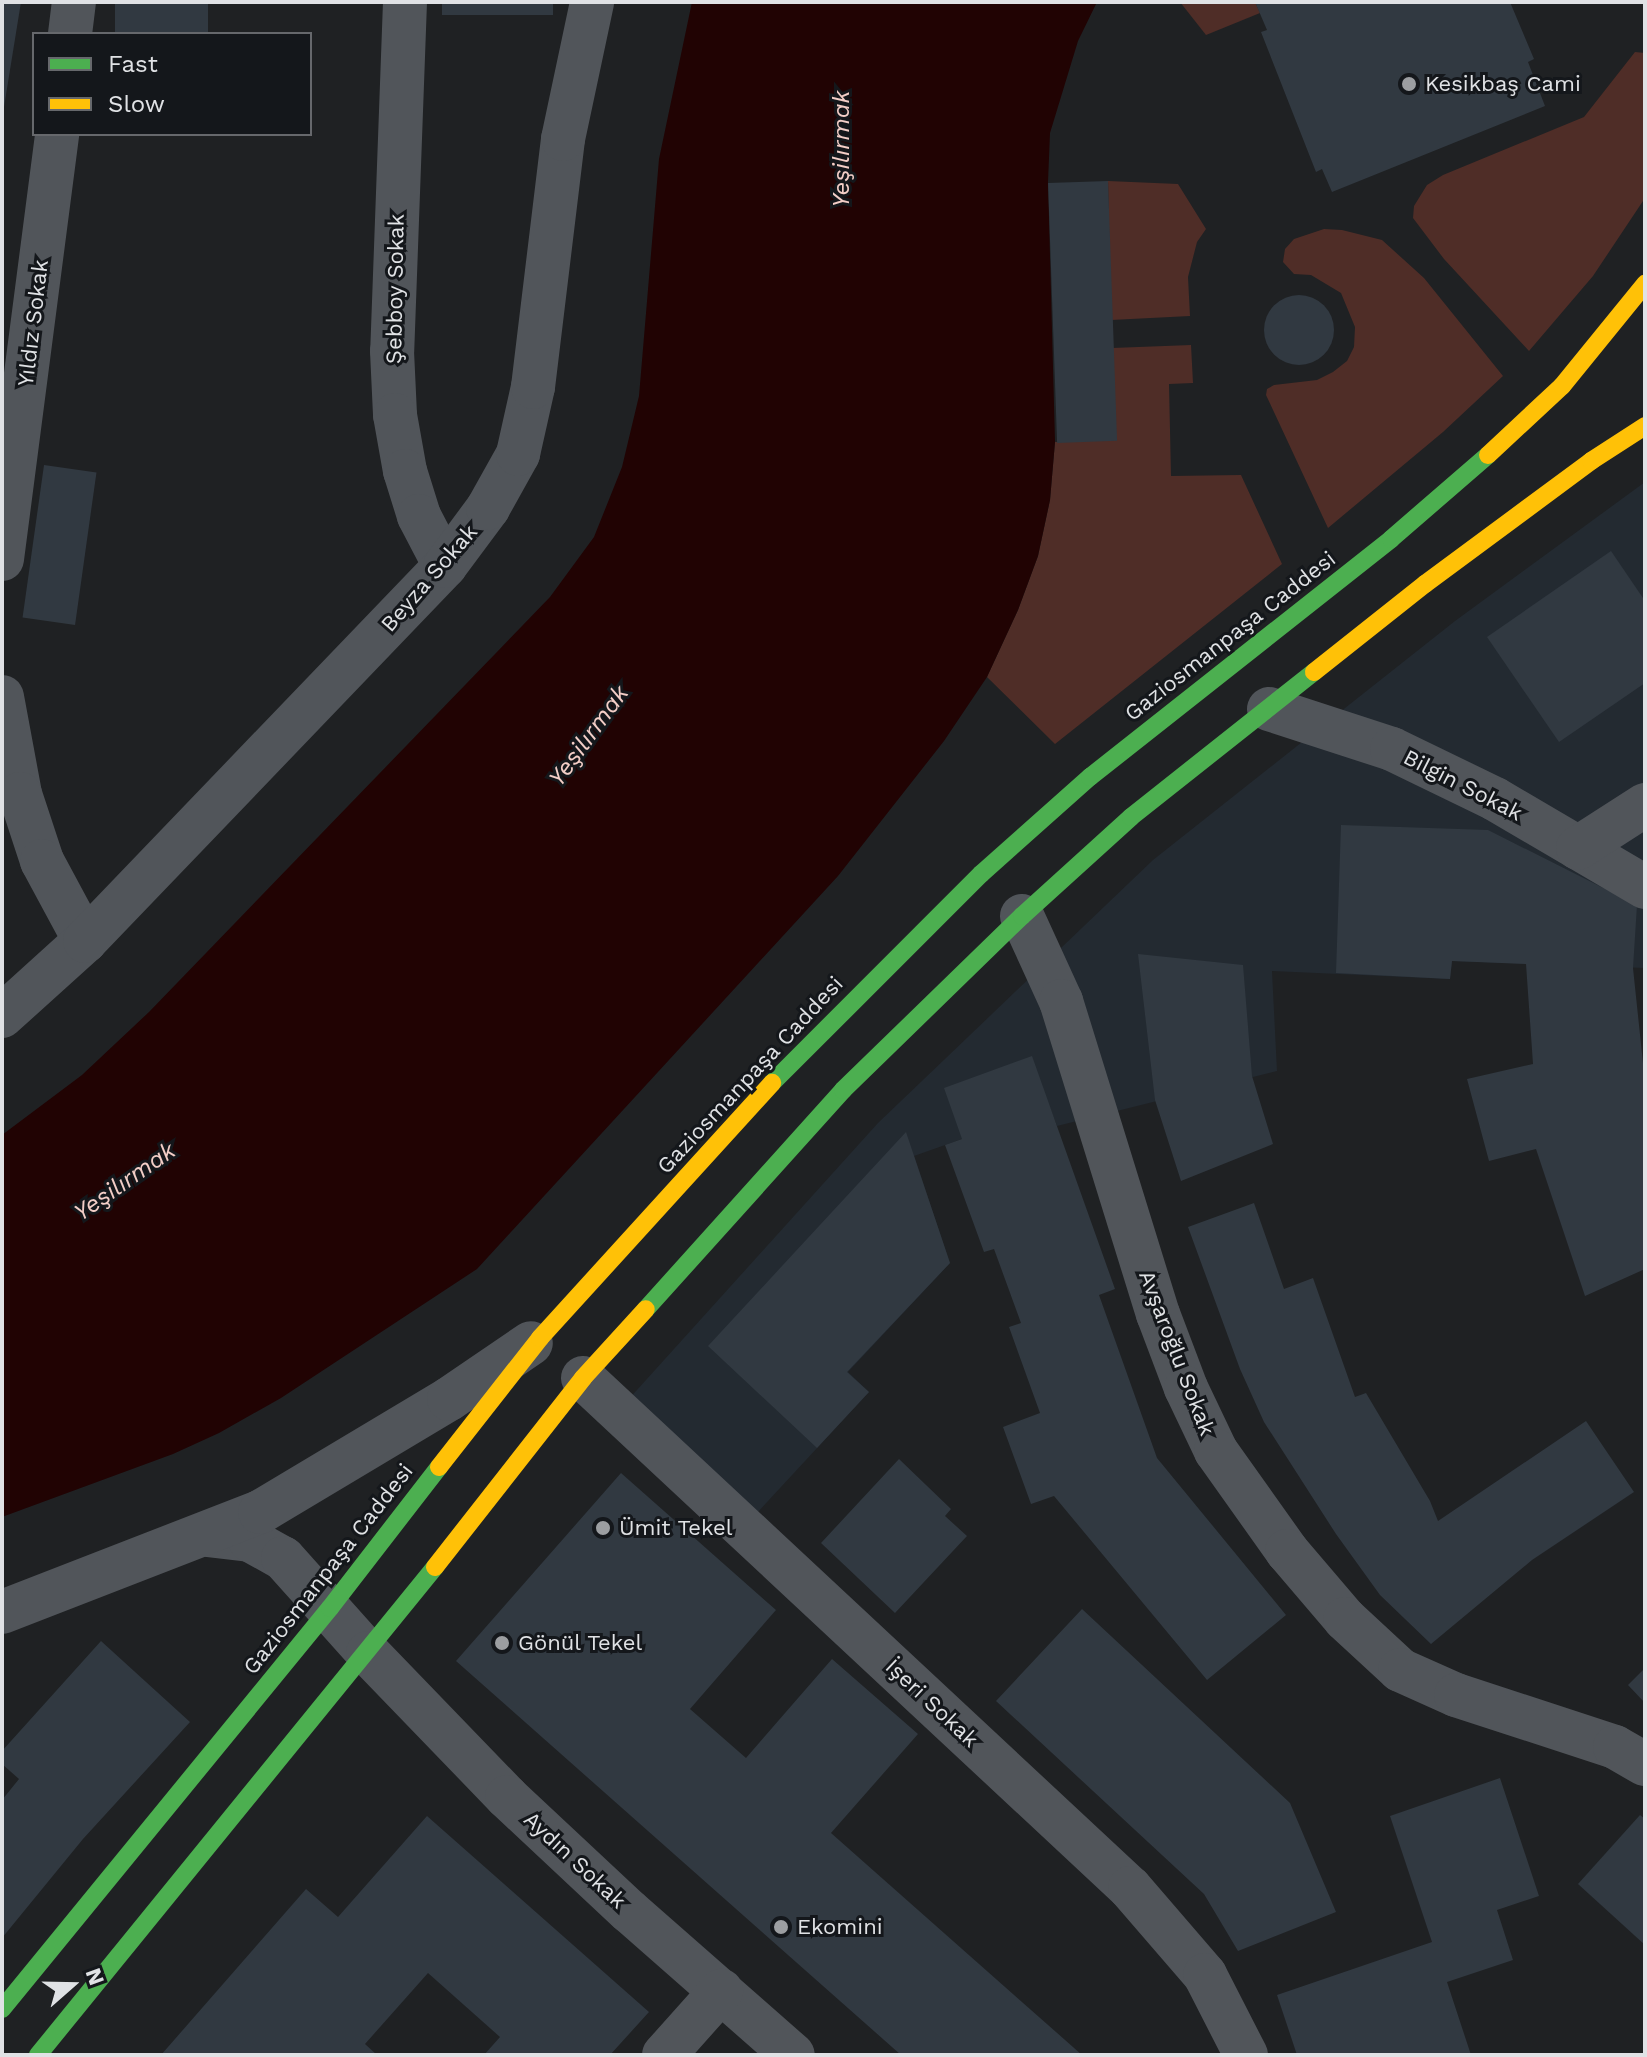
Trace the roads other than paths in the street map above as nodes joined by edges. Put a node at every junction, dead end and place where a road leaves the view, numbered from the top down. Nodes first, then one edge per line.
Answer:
1 (74, 2) edge
2 (405, 2) edge
3 (592, 2) edge
4 (70, 32) edge
5 (57, 136) edge
6 (1645, 284) edge
7 (1645, 426) edge
8 (2, 559) edge
9 (445, 566) junction
10 (2, 697) edge
11 (1269, 709) junction
12 (1645, 805) edge
13 (1578, 848) junction
14 (1645, 887) edge
15 (1022, 916) junction
16 (85, 941) junction
17 (2, 1016) edge
18 (540, 1338) junction
19 (583, 1378) junction
20 (207, 1535) junction
21 (330, 1608) junction
22 (2, 1612) edge
23 (368, 1653) junction
24 (1645, 1764) edge
25 (721, 1991) junction
26 (2, 2009) edge
27 (38, 2055) edge
28 (664, 2055) edge
29 (793, 2055) edge
30 (1246, 2055) edge

1 - 4 street
2 - 9 street, Şebboy Sokak
3 - 9 street, Beyza Sokak
5 - 8 street, Yıldız Sokak
6 - 18 main road, Gaziosmanpaşa Caddesi
7 - 11 main road
9 - 16 street, Beyza Sokak
10 - 16 street
11 - 13 street, Bilgin Sokak
11 - 15 main road
12 - 13 street
13 - 14 street, Bilgin Sokak
15 - 19 main road
15 - 24 street, Avşaroğlu Sokak
16 - 17 street, Beyza Sokak
18 - 20 street
18 - 21 main road, Gaziosmanpaşa Caddesi
19 - 23 main road
19 - 30 street, İşeri Sokak
20 - 21 street, Aydın Sokak
20 - 22 street
21 - 23 street, Aydın Sokak
21 - 26 main road, Gaziosmanpaşa Caddesi
23 - 25 street, Aydın Sokak
23 - 27 main road
25 - 28 street
25 - 29 street, Aydın Sokak

